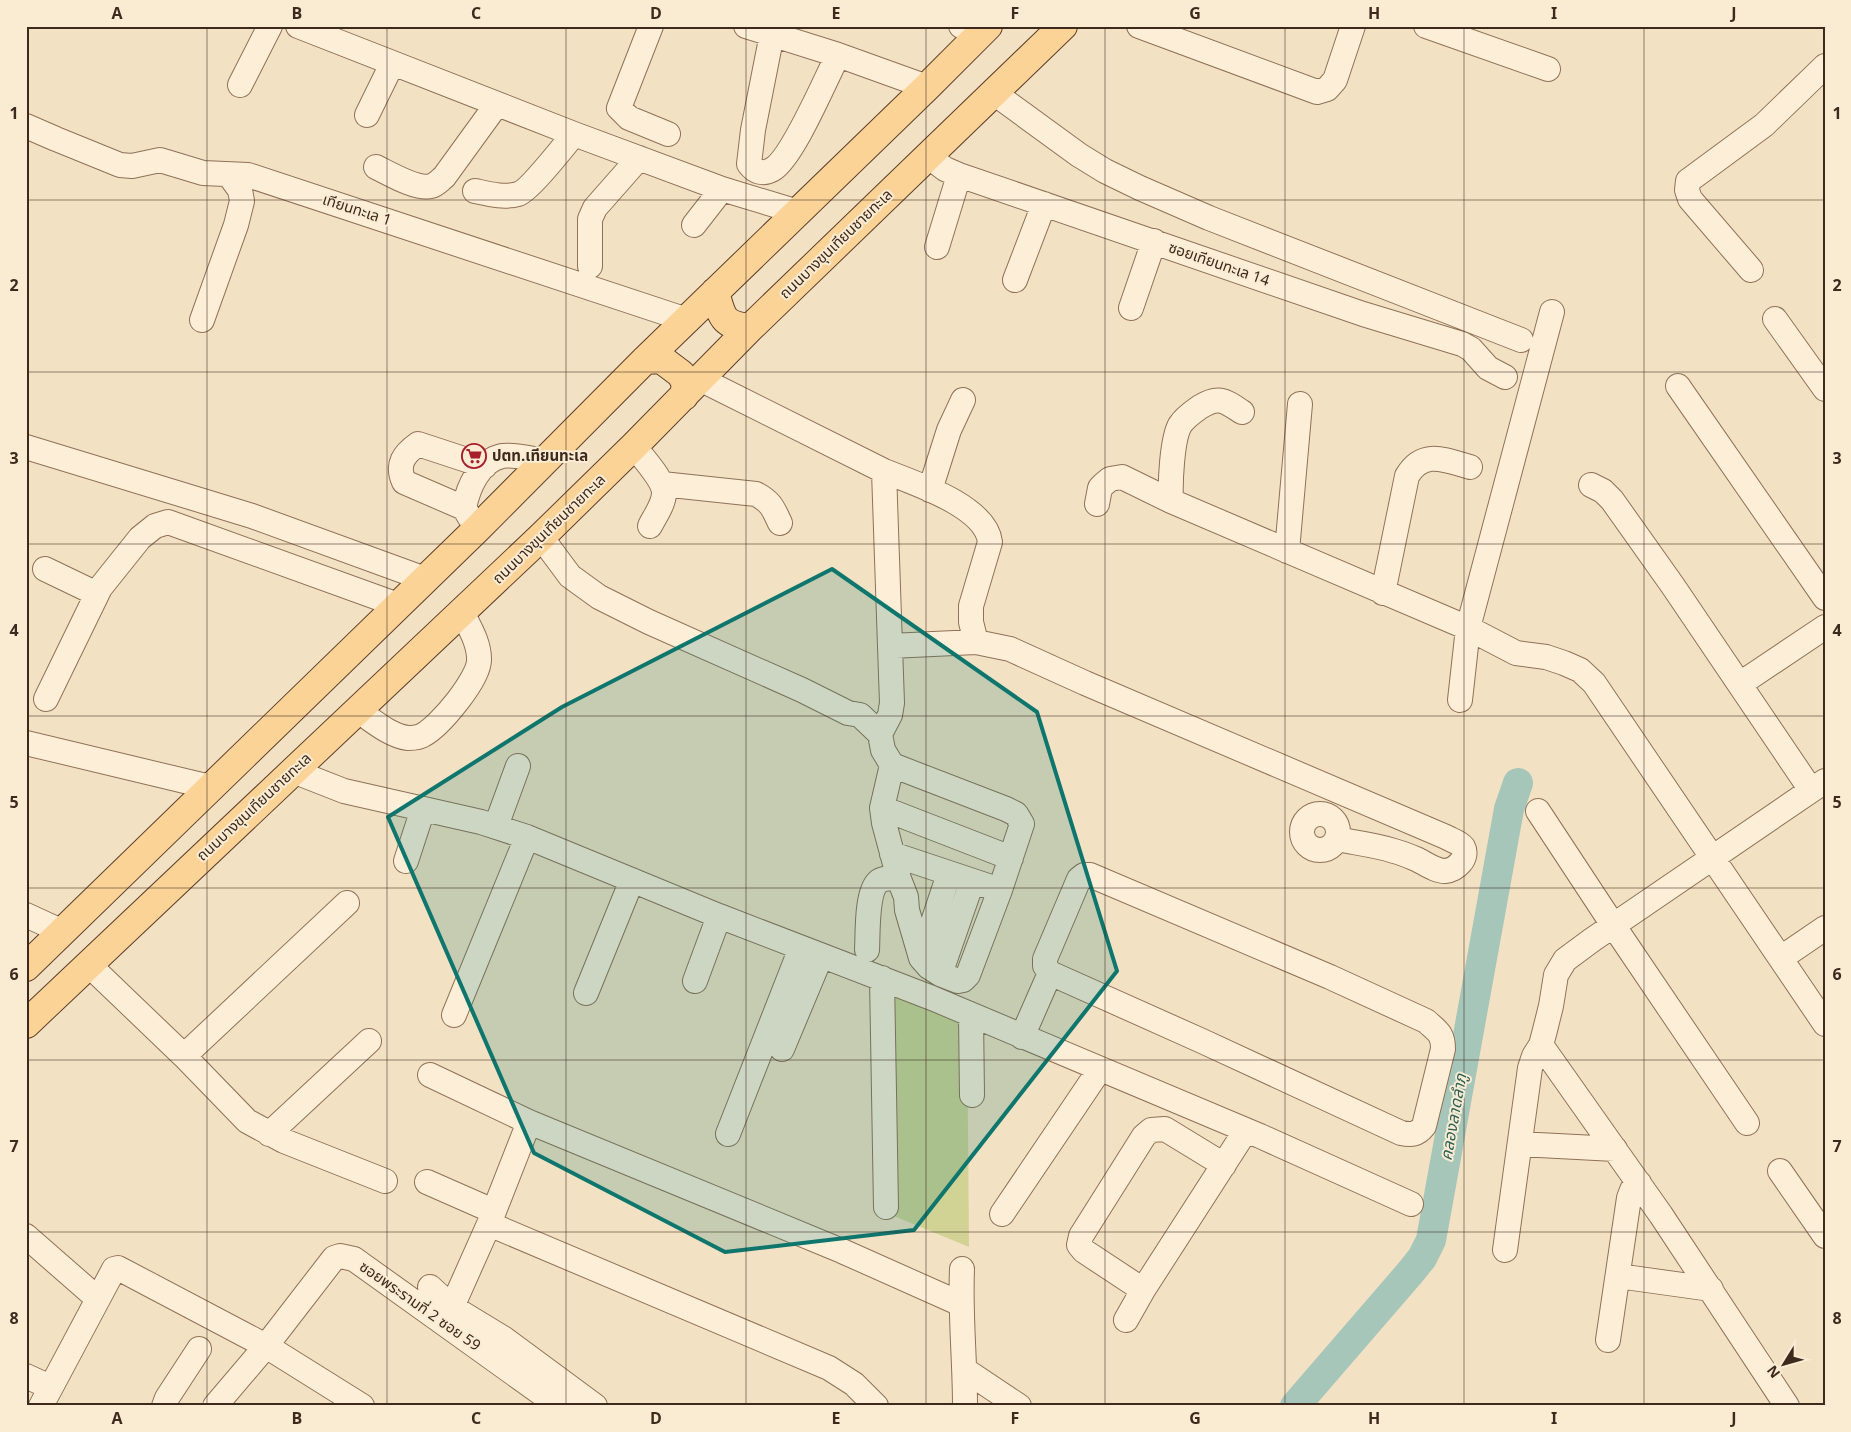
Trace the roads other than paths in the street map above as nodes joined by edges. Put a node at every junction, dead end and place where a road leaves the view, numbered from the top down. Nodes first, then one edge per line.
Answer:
1 (270, 26) edge
2 (298, 26) edge
3 (652, 26) edge
4 (746, 26) edge
5 (1063, 26) edge
6 (1139, 26) edge
7 (1353, 26) edge
8 (1426, 26) edge
9 (977, 28) edge
10 (772, 34) junction
11 (838, 55) junction
12 (392, 64) junction
13 (1825, 66) edge
14 (1548, 68) dead end
15 (240, 85) dead end
16 (927, 87) junction
17 (994, 93) junction
18 (497, 104) junction
19 (367, 114) dead end
20 (27, 127) edge
21 (574, 134) junction
22 (668, 134) dead end
23 (928, 156) junction
24 (639, 158) junction
25 (376, 167) dead end
26 (232, 174) junction
27 (959, 175) junction
28 (722, 189) junction
29 (475, 191) dead end
30 (1044, 204) junction
31 (798, 212) junction
32 (694, 225) dead end
33 (1154, 241) junction
34 (937, 247) dead end
35 (590, 266) dead end
36 (1751, 270) dead end
37 (1015, 280) dead end
38 (715, 292) junction
39 (1131, 308) dead end
40 (1552, 312) dead end
41 (1775, 319) dead end
42 (202, 320) dead end
43 (687, 320) junction
44 (750, 328) junction
45 (1521, 340) dead end
46 (644, 360) junction
47 (1505, 377) dead end
48 (1678, 386) dead end
49 (692, 388) junction
50 (1825, 389) edge
51 (963, 400) dead end
52 (1300, 404) dead end
53 (1242, 412) dead end
54 (634, 446) junction
55 (26, 447) edge
56 (545, 461) junction
57 (485, 466) junction
58 (1470, 467) dead end
59 (884, 471) junction
60 (662, 484) junction
61 (1591, 485) dead end
62 (930, 490) junction
63 (1171, 501) junction
64 (1097, 504) dead end
65 (471, 518) junction
66 (780, 522) dead end
67 (650, 526) dead end
68 (541, 537) junction
69 (1287, 551) junction
70 (45, 569) dead end
71 (425, 579) junction
72 (1383, 593) junction
73 (97, 594) junction
74 (1825, 598) edge
75 (398, 604) junction
76 (462, 612) junction
77 (1825, 627) edge
78 (1468, 628) junction
79 (976, 642) junction
80 (890, 646) junction
81 (1740, 684) junction
82 (46, 699) dead end
83 (1460, 700) dead end
84 (357, 710) junction
85 (26, 743) edge
86 (885, 750) junction
87 (518, 766) dead end
88 (293, 771) junction
89 (1818, 786) edge
90 (210, 787) junction
91 (882, 808) junction
92 (423, 809) junction
93 (1538, 811) dead end
94 (496, 826) junction
95 (527, 837) junction
96 (1337, 839) dead end
97 (892, 854) junction
98 (1011, 858) junction
99 (1712, 858) junction
100 (406, 861) dead end
101 (949, 874) junction
102 (898, 879) junction
103 (632, 880) junction
104 (972, 882) junction
105 (1000, 890) junction
106 (347, 903) dead end
107 (907, 910) junction
108 (26, 915) edge
109 (719, 916) junction
110 (933, 920) junction
111 (1613, 925) junction
112 (1825, 928) edge
113 (63, 932) junction
114 (867, 950) dead end
115 (811, 952) junction
116 (921, 958) junction
117 (1781, 958) junction
118 (88, 964) junction
119 (26, 967) edge
120 (1050, 972) junction
121 (940, 974) junction
122 (882, 978) junction
123 (695, 981) dead end
124 (586, 993) dead end
125 (454, 1015) dead end
126 (971, 1015) junction
127 (26, 1024) edge
128 (1825, 1024) edge
129 (1022, 1037) junction
130 (369, 1040) dead end
131 (1541, 1045) junction
132 (782, 1049) dead end
133 (184, 1056) junction
134 (1100, 1069) junction
135 (430, 1075) dead end
136 (972, 1095) dead end
137 (529, 1122) junction
138 (1747, 1124) dead end
139 (1246, 1130) junction
140 (269, 1134) junction
141 (728, 1134) dead end
142 (1520, 1144) junction
143 (1614, 1149) junction
144 (1224, 1165) junction
145 (1780, 1171) dead end
146 (385, 1181) dead end
147 (427, 1182) dead end
148 (1639, 1183) junction
149 (1411, 1204) dead end
150 (886, 1207) dead end
151 (1002, 1214) dead end
152 (491, 1218) junction
153 (26, 1236) edge
154 (1825, 1236) edge
155 (1505, 1250) dead end
156 (962, 1269) dead end
157 (1618, 1276) junction
158 (430, 1287) dead end
159 (1711, 1289) junction
160 (1143, 1290) junction
161 (98, 1299) junction
162 (961, 1304) junction
163 (452, 1307) junction
164 (1126, 1320) dead end
165 (1608, 1340) dead end
166 (266, 1346) junction
167 (199, 1349) dead end
168 (965, 1370) junction
169 (26, 1376) edge
170 (46, 1396) edge
171 (164, 1406) edge
172 (215, 1406) edge
173 (362, 1406) edge
174 (559, 1406) edge
175 (595, 1406) edge
176 (876, 1406) edge
177 (965, 1406) edge
178 (1019, 1406) edge
179 (1787, 1406) edge

1 - 15 street
2 - 12 street
3 - 22 street
4 - 10 street
5 - 17 main road, ถนนบางขุนเทียนชายทะเล
6 - 7 street
8 - 14 street
9 - 16 main road
10 - 11 street
10 - 11 street
11 - 16 street
12 - 18 street
12 - 19 street
13 - 36 street
16 - 31 main road
17 - 23 main road, ถนนบางขุนเทียนชายทะเล
17 - 45 street
18 - 21 street
18 - 25 street
20 - 26 street, เทียนทะเล 1
21 - 24 street
21 - 29 street
23 - 27 street, ซอยเทียนทะเล 14
23 - 44 main road, ถนนบางขุนเทียนชายทะเล
24 - 28 street
24 - 35 street
26 - 42 street
26 - 43 street, เทียนทะเล 1
27 - 30 street, ซอยเทียนทะเล 14
27 - 34 street
28 - 31 street
28 - 32 street
30 - 33 street, ซอยเทียนทะเล 14
30 - 37 street
31 - 38 main road
33 - 39 street
33 - 47 street, ซอยเทียนทะเล 14
38 - 43 main road
38 - 44 main road
40 - 78 street
41 - 50 street
43 - 46 main road
44 - 49 main road, ถนนบางขุนเทียนชายทะเล
46 - 49 main road
46 - 56 main road
48 - 74 street
49 - 54 main road, ถนนบางขุนเทียนชายทะเล
49 - 59 street
51 - 62 street
52 - 69 street
53 - 63 street
54 - 60 street
54 - 68 main road, ถนนบางขุนเทียนชายทะเล
55 - 71 street
56 - 57 street
56 - 65 main road
57 - 65 street
57 - 65 street
58 - 72 street
59 - 62 street
59 - 80 street
60 - 66 street
60 - 67 street
61 - 81 street
62 - 79 street
63 - 64 street
63 - 69 street
65 - 71 main road
68 - 76 main road, ถนนบางขุนเทียนชายทะเล
68 - 86 street
69 - 72 street
70 - 73 street
71 - 75 main road
72 - 78 street
73 - 75 street
73 - 82 street
75 - 90 main road
76 - 84 main road, ถนนบางขุนเทียนชายทะเล
76 - 84 street
77 - 81 street
78 - 83 street
78 - 99 street
79 - 80 street
79 - 96 street
80 - 86 street
81 - 89 street
84 - 88 main road, ถนนบางขุนเทียนชายทะเล
85 - 90 street
86 - 91 street
86 - 98 street
87 - 94 street
88 - 92 street
88 - 118 main road, ถนนบางขุนเทียนชายทะเล
89 - 99 street
90 - 113 main road
91 - 97 street
91 - 98 street
92 - 94 street
92 - 100 street
93 - 111 street
94 - 95 street
95 - 103 street
95 - 125 street
97 - 101 street
97 - 102 street
98 - 105 street
99 - 111 street
99 - 117 street
101 - 104 street
101 - 110 street
102 - 107 street
102 - 114 street
103 - 109 street
103 - 124 street
104 - 105 street
104 - 121 street
105 - 121 street
106 - 133 street
107 - 110 street
107 - 116 street
108 - 113 street
109 - 115 street
109 - 123 street
110 - 116 street
111 - 131 street
111 - 138 street
112 - 117 street
113 - 119 main road
115 - 122 street
115 - 132 street
115 - 141 street
116 - 121 street
117 - 128 street
118 - 127 main road, ถนนบางขุนเทียนชายทะเล
118 - 133 street
120 - 120 street
120 - 129 street
122 - 126 street
122 - 150 street
126 - 129 street
126 - 136 street
129 - 134 street
130 - 140 street
131 - 142 street
131 - 143 street
133 - 140 street
134 - 139 street
134 - 151 street
135 - 137 street
137 - 152 street
137 - 162 street
139 - 144 street
139 - 149 street
140 - 146 street
142 - 143 street
142 - 155 street
143 - 148 street
144 - 160 street
144 - 160 street
145 - 154 street
147 - 152 street
148 - 157 street
148 - 159 street
152 - 163 street
152 - 176 street
153 - 161 street
156 - 162 street
157 - 159 street
157 - 165 street
158 - 163 street
159 - 179 street
160 - 164 street
161 - 166 street
161 - 170 street
162 - 168 street
163 - 175 street
166 - 172 street, ซอยพระรามที่ 2 ซอย 59
166 - 173 street
166 - 174 street, ซอยพระรามที่ 2 ซอย 59
167 - 171 street
168 - 177 street
168 - 178 street
169 - 170 street

